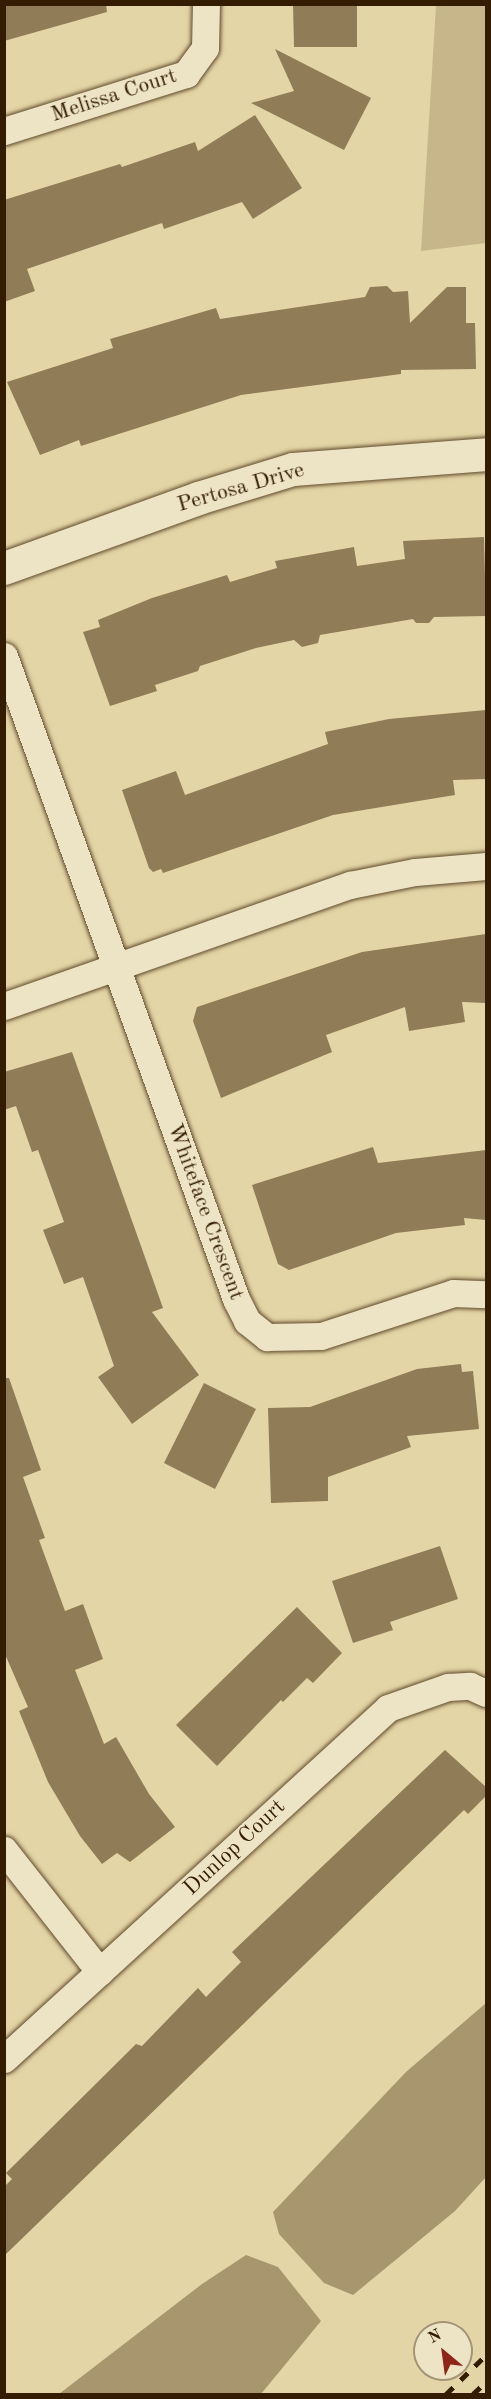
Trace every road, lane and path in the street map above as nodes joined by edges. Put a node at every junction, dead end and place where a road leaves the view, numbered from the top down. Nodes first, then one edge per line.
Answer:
1 (207, 4) edge
2 (4, 131) edge
3 (486, 454) edge
4 (4, 568) edge
5 (4, 656) edge
6 (486, 866) edge
7 (118, 965) junction
8 (4, 1006) edge
9 (486, 1294) edge
10 (486, 1694) edge
11 (4, 1850) edge
12 (100, 1972) junction
13 (4, 2059) edge

1 - 2 street, Melissa Court
3 - 4 street, Pertosa Drive
5 - 7 street, Whiteface Crescent
6 - 7 street
7 - 8 street
7 - 9 street, Whiteface Crescent
10 - 12 street, Dunlop Court
11 - 12 street
12 - 13 street, Dunlop Court

